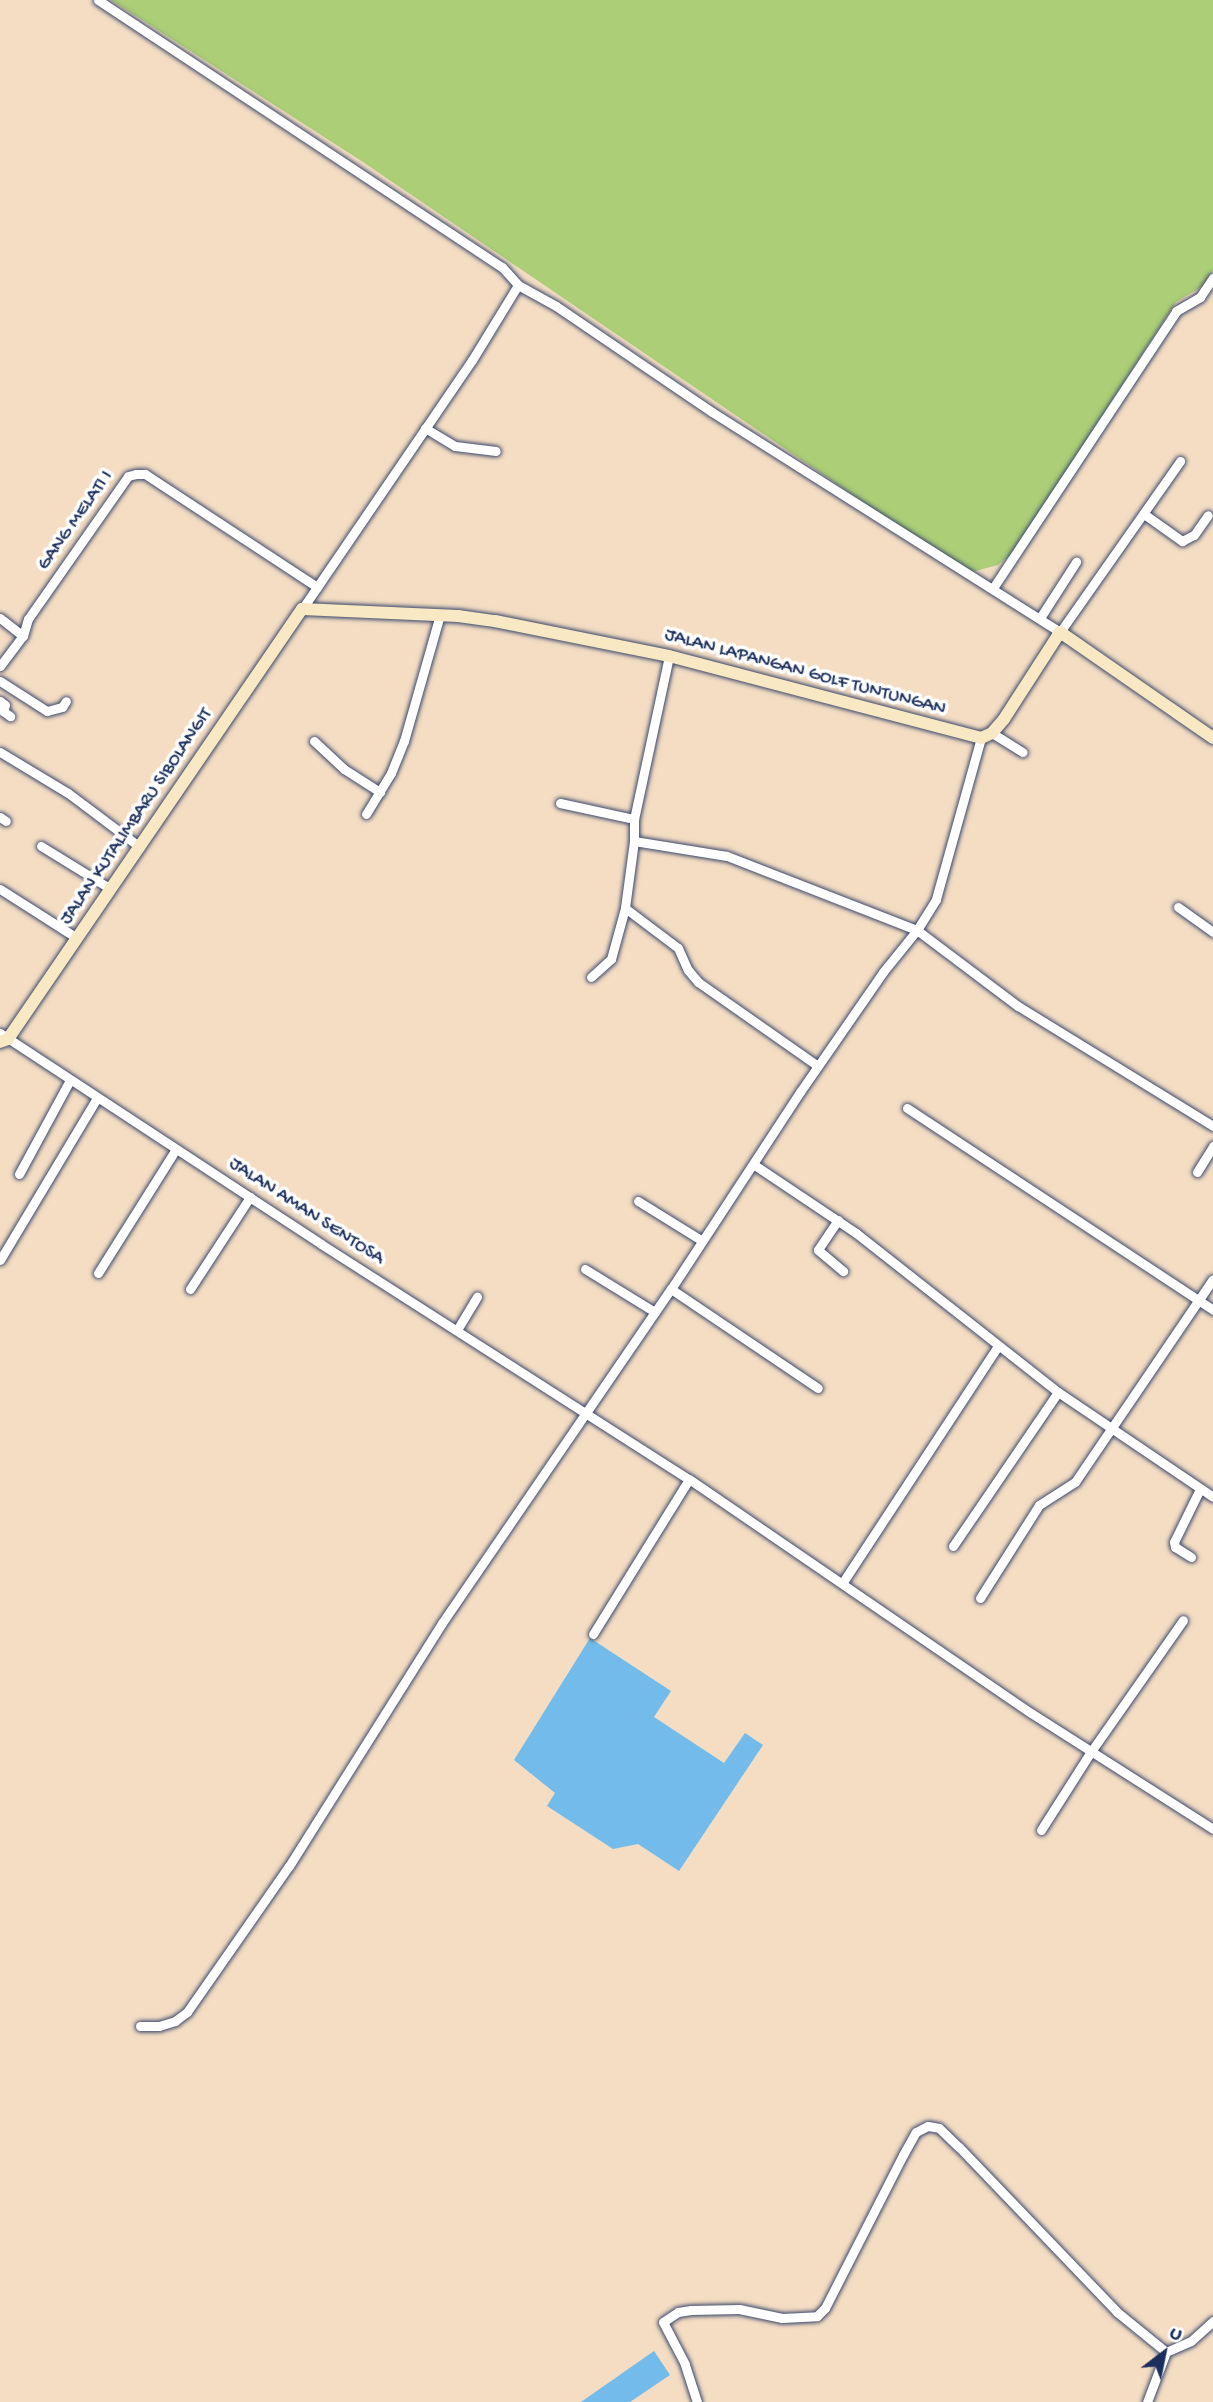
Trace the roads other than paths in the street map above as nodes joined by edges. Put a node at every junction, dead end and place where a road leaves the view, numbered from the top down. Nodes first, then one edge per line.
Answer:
1 (98, 0) edge
2 (1213, 278) edge
3 (518, 285) junction
4 (425, 428) junction
5 (496, 451) dead end
6 (1180, 461) dead end
7 (1144, 514) junction
8 (1209, 515) dead end
9 (1076, 562) dead end
10 (317, 587) junction
11 (993, 588) junction
12 (302, 610) junction
13 (440, 615) junction
14 (0, 618) edge
15 (1040, 618) junction
16 (1060, 632) junction
17 (23, 635) junction
18 (669, 656) junction
19 (0, 666) edge
20 (0, 681) edge
21 (0, 701) edge
22 (66, 701) dead end
23 (10, 716) dead end
24 (986, 735) junction
25 (1213, 738) edge
26 (314, 741) dead end
27 (0, 752) edge
28 (1023, 752) dead end
29 (380, 792) junction
30 (560, 803) dead end
31 (366, 814) dead end
32 (634, 819) junction
33 (634, 841) junction
34 (41, 846) dead end
35 (141, 847) junction
36 (0, 889) edge
37 (111, 889) junction
38 (625, 908) junction
39 (1178, 908) dead end
40 (917, 930) junction
41 (1213, 932) edge
42 (78, 938) junction
43 (591, 977) dead end
44 (3, 1038) edge
45 (818, 1066) junction
46 (70, 1080) junction
47 (97, 1098) junction
48 (907, 1108) dead end
49 (1212, 1124) edge
50 (1213, 1146) edge
51 (176, 1149) junction
52 (753, 1164) junction
53 (1197, 1172) dead end
54 (19, 1174) dead end
55 (250, 1197) junction
56 (638, 1201) dead end
57 (838, 1220) junction
58 (701, 1240) junction
59 (0, 1260) edge
60 (584, 1269) dead end
61 (843, 1271) dead end
62 (97, 1273) dead end
63 (1213, 1279) edge
64 (190, 1289) dead end
65 (671, 1289) junction
66 (477, 1297) dead end
67 (1199, 1300) junction
68 (1213, 1310) edge
69 (655, 1312) junction
70 (457, 1330) junction
71 (998, 1346) junction
72 (818, 1388) dead end
73 (1058, 1392) junction
74 (586, 1414) junction
75 (1113, 1428) junction
76 (689, 1479) junction
77 (1200, 1489) junction
78 (1213, 1497) edge
79 (953, 1546) dead end
80 (1191, 1557) dead end
81 (843, 1582) junction
82 (980, 1598) dead end
83 (1183, 1620) dead end
84 (593, 1634) dead end
85 (1090, 1753) junction
86 (1213, 1829) edge
87 (1041, 1830) dead end
88 (140, 2026) dead end
89 (1213, 2321) edge
90 (1166, 2352) junction
91 (696, 2402) edge
92 (1147, 2402) edge

1 - 3 street
2 - 11 street
3 - 4 street
3 - 11 street
4 - 5 street
4 - 10 street
6 - 7 street
7 - 8 street
7 - 16 street
9 - 15 street
10 - 12 street
10 - 17 street, GANG MELATI I
11 - 15 street
12 - 13 street, JALAN LAPANGAN GOLF TUNTUNGAN
12 - 35 street, JALAN KUTALIMBARU SIBOLANGIT
13 - 18 street, JALAN LAPANGAN GOLF TUNTUNGAN
13 - 29 street
14 - 17 street
15 - 16 street
16 - 24 street
16 - 25 street
17 - 19 street, GANG MELATI I
18 - 24 street, JALAN LAPANGAN GOLF TUNTUNGAN
18 - 32 street
20 - 22 street
21 - 23 street
24 - 28 street
24 - 40 street
26 - 29 street
27 - 35 street
29 - 31 street
30 - 32 street
32 - 33 street
33 - 38 street
33 - 40 street
34 - 37 street
35 - 37 street, JALAN KUTALIMBARU SIBOLANGIT
36 - 42 street
37 - 42 street, JALAN KUTALIMBARU SIBOLANGIT
38 - 43 street
38 - 45 street
39 - 41 street
40 - 45 street
40 - 49 street
42 - 44 street, JALAN KUTALIMBARU SIBOLANGIT
44 - 46 street, JALAN AMAN SENTOSA
45 - 52 street
46 - 47 street, JALAN AMAN SENTOSA
46 - 54 street
47 - 51 street, JALAN AMAN SENTOSA
47 - 59 street
48 - 67 street
50 - 53 street
51 - 55 street, JALAN AMAN SENTOSA
51 - 62 street
52 - 57 street
52 - 58 street
55 - 64 street
55 - 70 street, JALAN AMAN SENTOSA
56 - 58 street
57 - 61 street
57 - 71 street
58 - 65 street
60 - 69 street
63 - 67 street
65 - 69 street
65 - 72 street
66 - 70 street
67 - 68 street
67 - 75 street
69 - 74 street
70 - 74 street, JALAN AMAN SENTOSA
71 - 73 street
71 - 81 street
73 - 75 street
73 - 79 street
74 - 76 street, JALAN AMAN SENTOSA
74 - 88 street
75 - 77 street
75 - 82 street
76 - 81 street, JALAN AMAN SENTOSA
76 - 84 street
77 - 78 street
77 - 80 street
81 - 85 street, JALAN AMAN SENTOSA
83 - 85 street
85 - 86 street, JALAN AMAN SENTOSA
85 - 87 street
89 - 90 street
90 - 91 street
90 - 92 street

